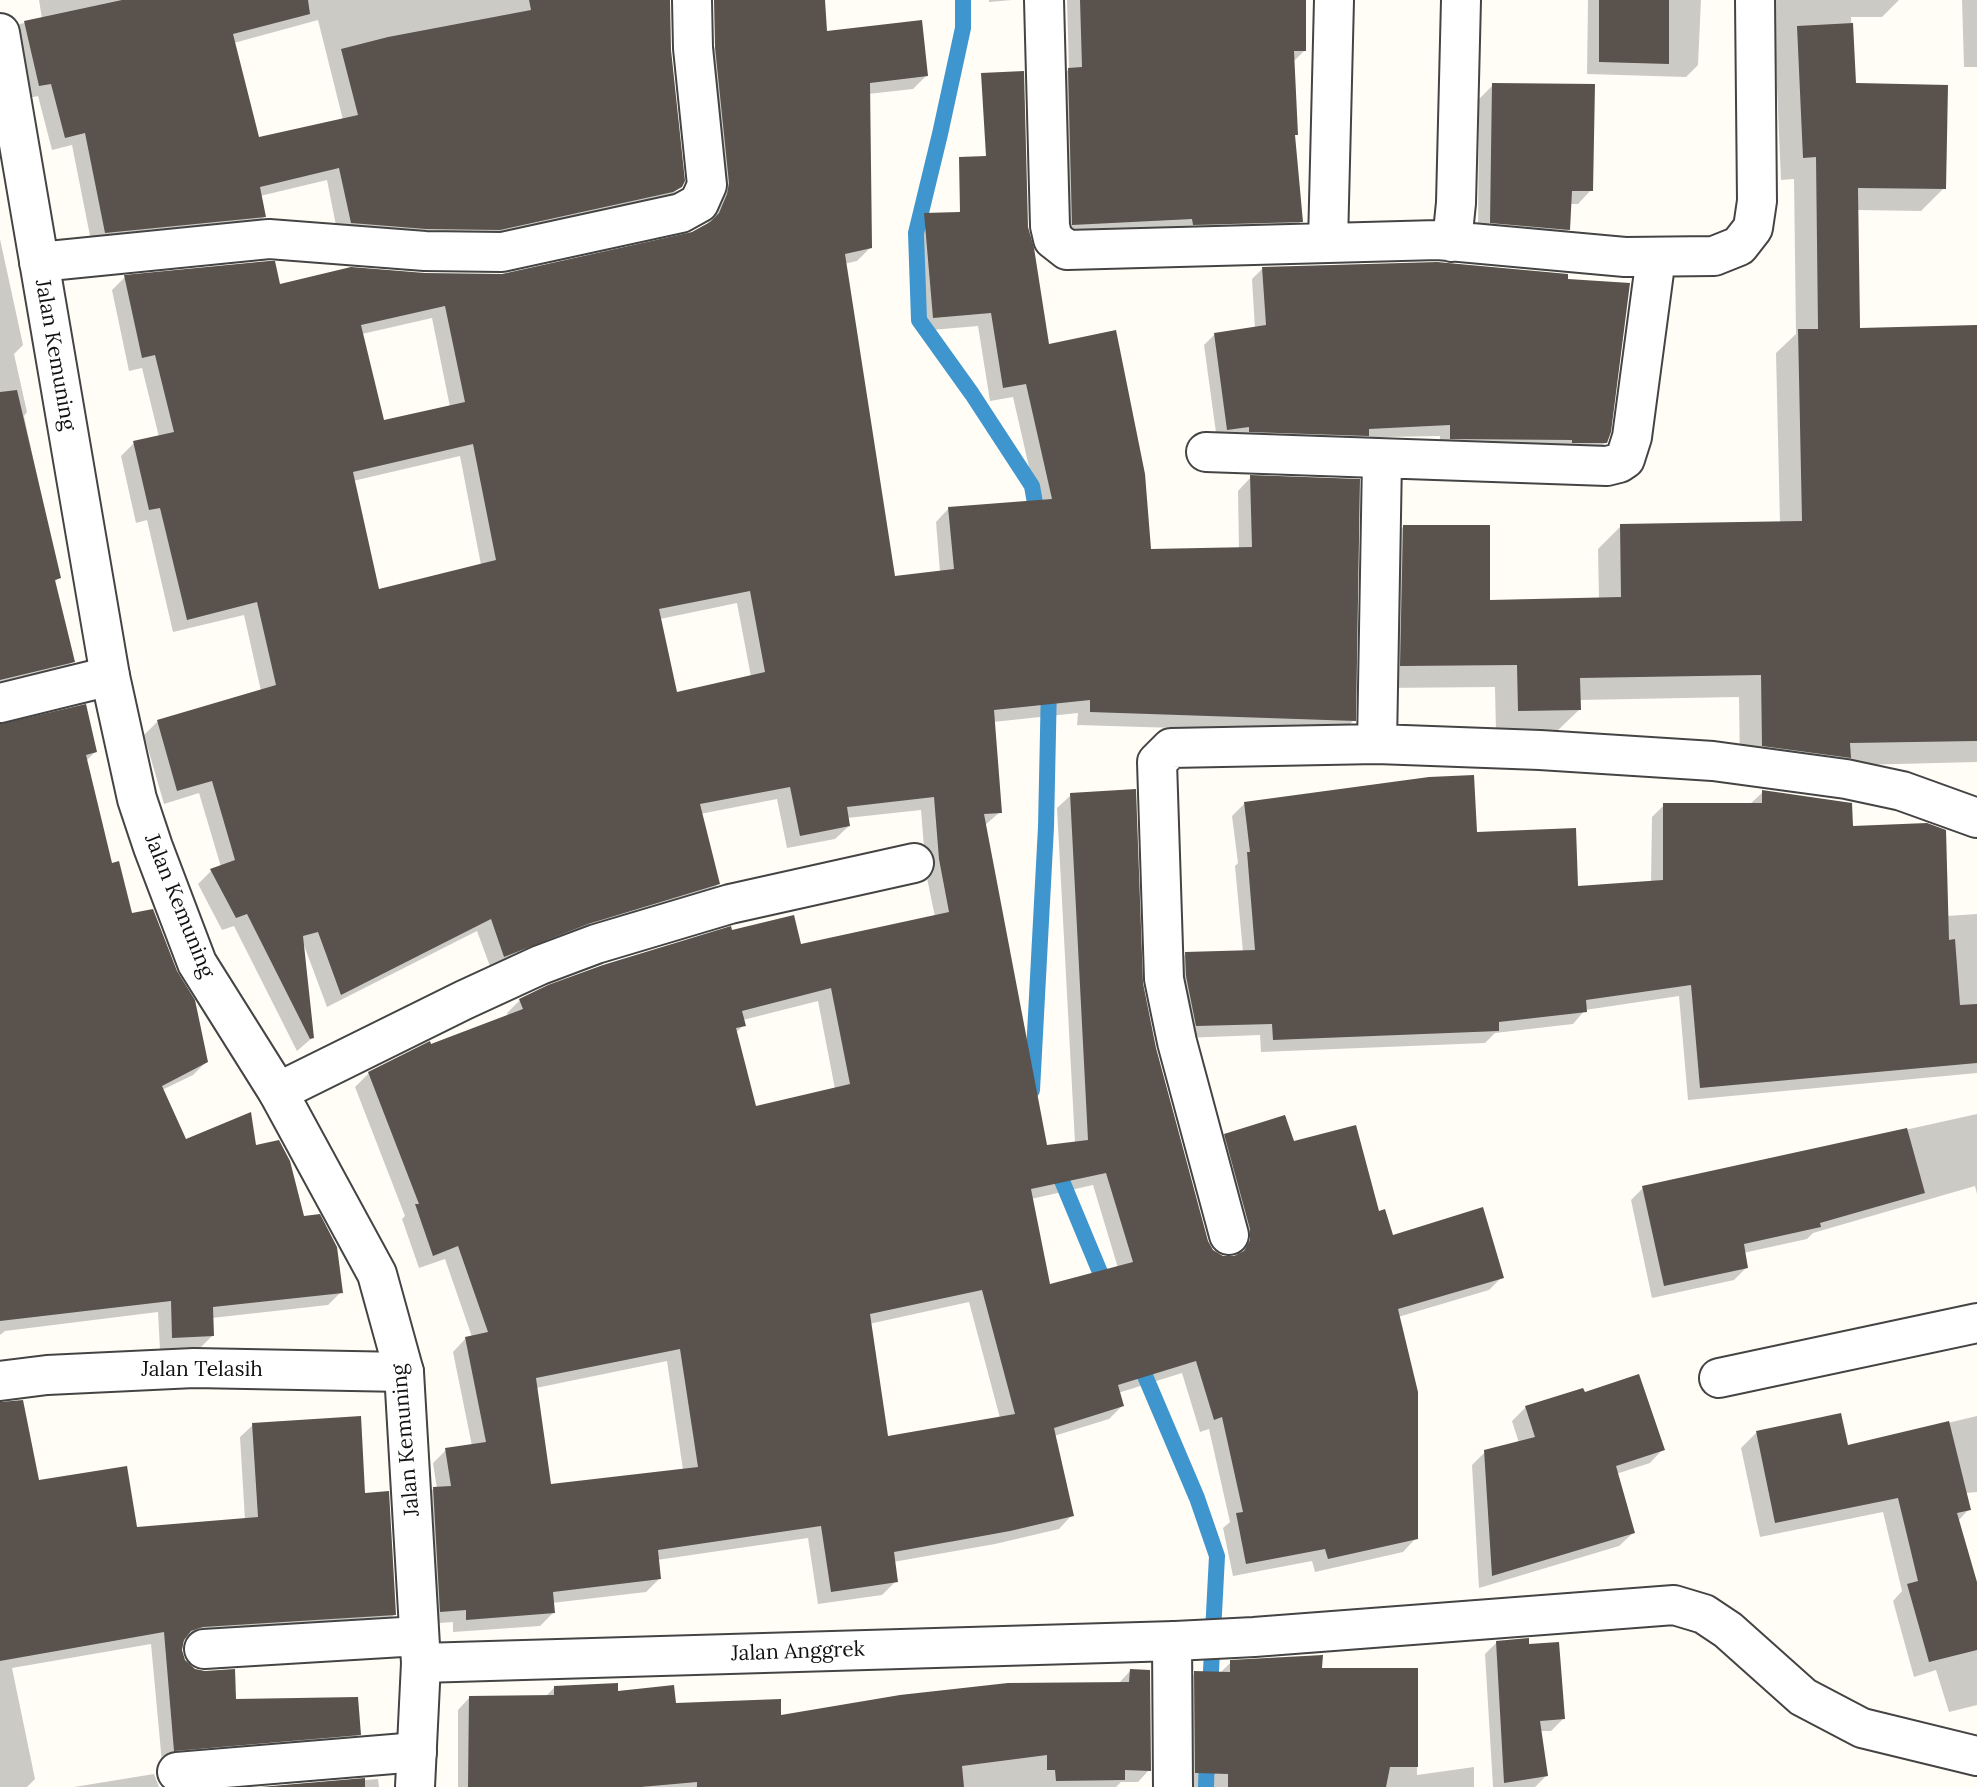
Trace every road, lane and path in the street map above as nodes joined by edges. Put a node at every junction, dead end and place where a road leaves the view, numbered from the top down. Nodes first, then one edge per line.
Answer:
1 (692, 0) edge
2 (1044, 0) edge
3 (1334, 0) edge
4 (1461, 0) edge
5 (1755, 0) edge
6 (0, 33) edge
7 (1452, 242) junction
8 (1328, 243) junction
9 (1656, 257) junction
10 (39, 262) junction
11 (1206, 452) dead end
12 (1382, 458) junction
13 (110, 677) junction
14 (0, 703) edge
15 (1377, 744) junction
16 (1977, 818) edge
17 (914, 863) dead end
18 (278, 1092) junction
19 (1229, 1235) dead end
20 (1977, 1323) edge
21 (404, 1372) junction
22 (1719, 1378) dead end
23 (0, 1381) edge
24 (1173, 1641) junction
25 (204, 1649) dead end
26 (420, 1649) junction
27 (1977, 1756) edge
28 (416, 1769) edge
29 (177, 1772) dead end
30 (1173, 1787) edge

1 - 10 street
2 - 8 street
3 - 8 street
4 - 7 street
5 - 9 street
6 - 10 street, Jalan Kemuning
7 - 8 street
7 - 9 street
9 - 12 street
10 - 13 street, Jalan Kemuning
11 - 12 street
12 - 15 street
13 - 14 street
13 - 18 street, Jalan Kemuning
15 - 16 street
15 - 19 street
17 - 18 street
18 - 21 street, Jalan Kemuning
20 - 22 street
21 - 23 street, Jalan Telasih
21 - 26 street, Jalan Kemuning
24 - 26 street, Jalan Anggrek
24 - 27 street, Jalan Anggrek
24 - 30 street
25 - 26 street, Jalan Anggrek
26 - 28 street, Jalan Kemuning
28 - 29 street

